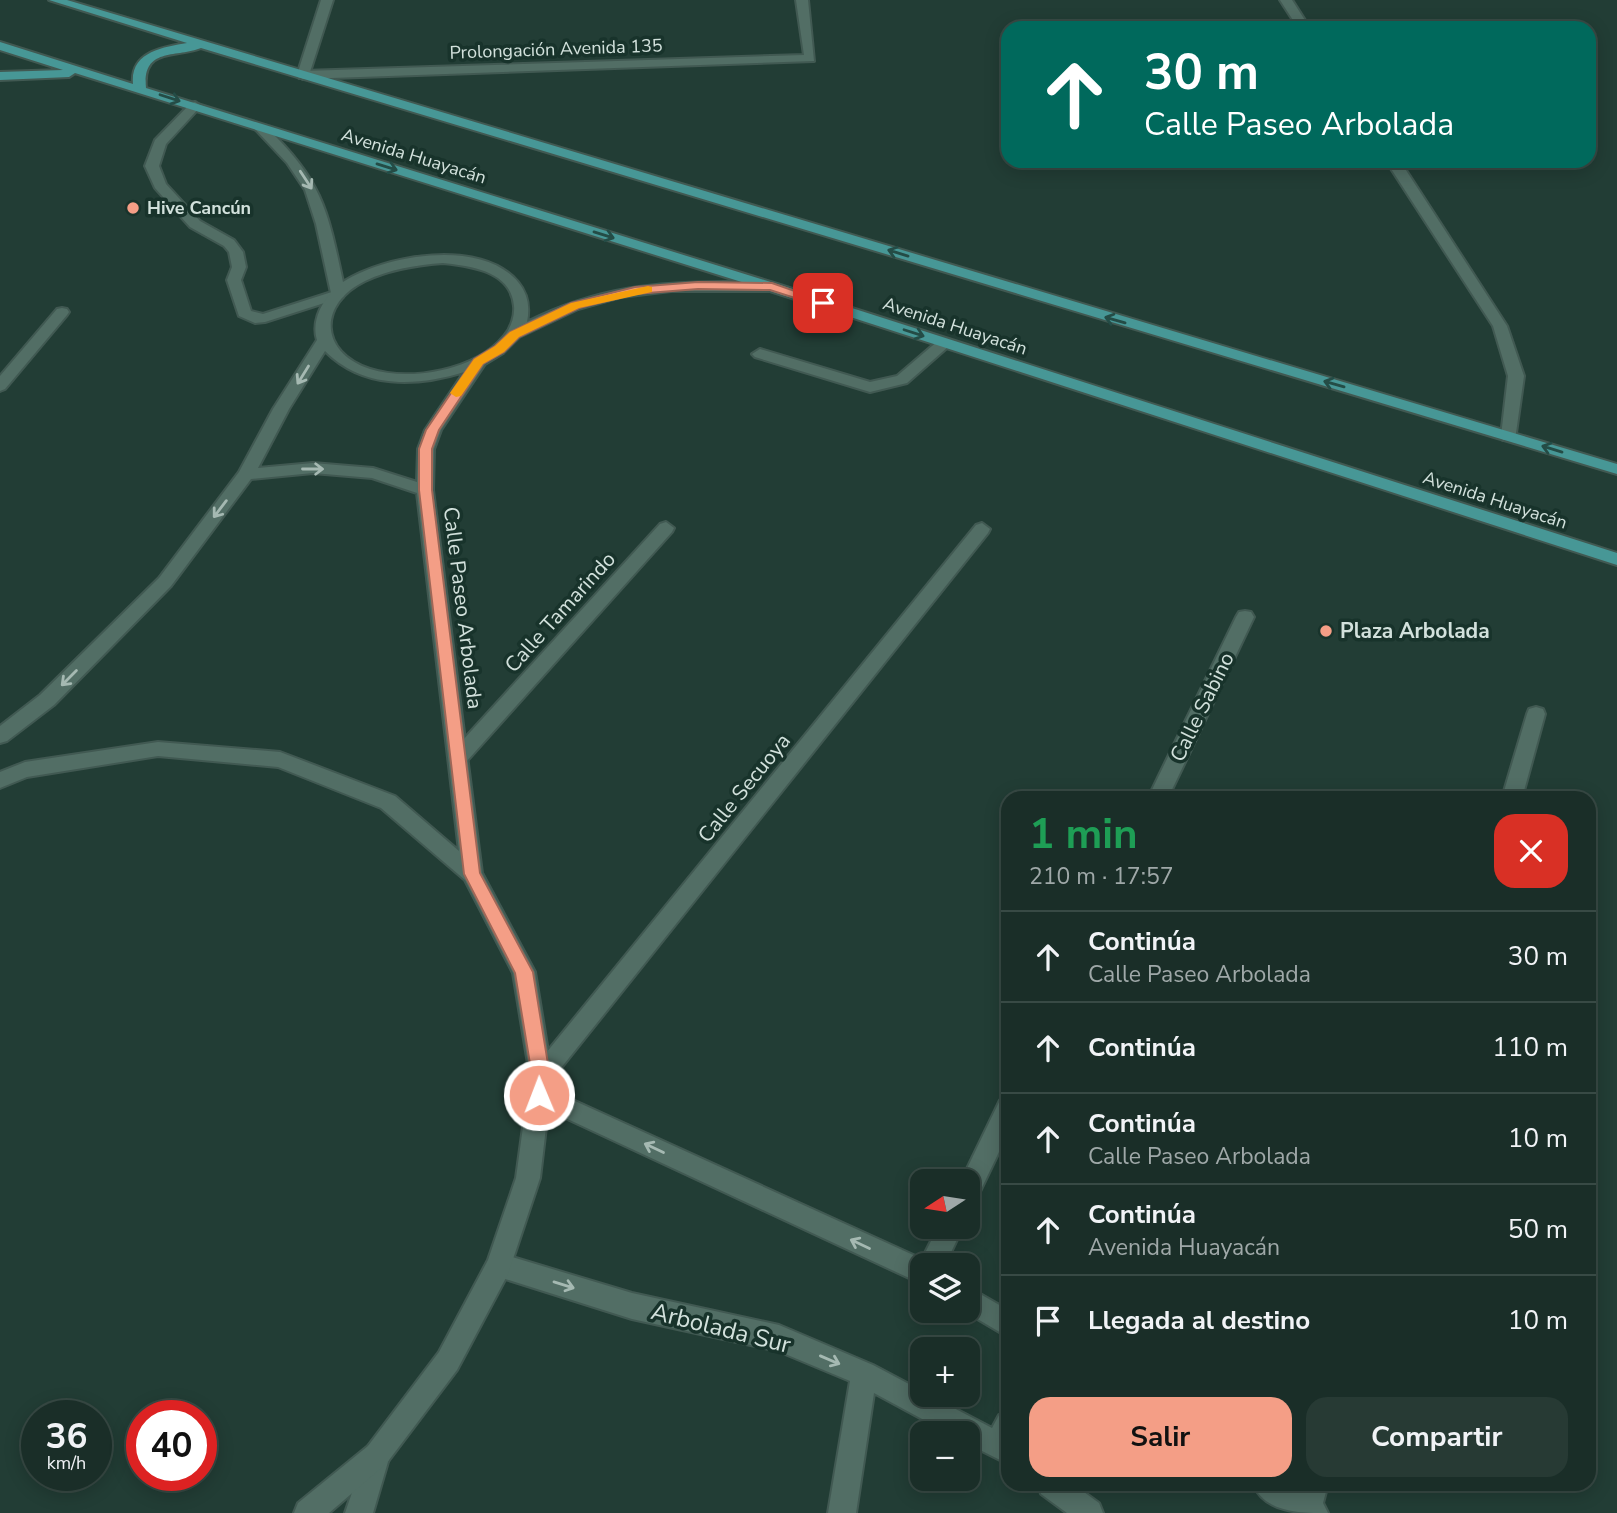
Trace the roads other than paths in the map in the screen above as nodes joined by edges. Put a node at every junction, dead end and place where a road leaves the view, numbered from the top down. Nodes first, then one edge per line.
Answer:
1 (55, 0) edge
2 (327, 0) edge
3 (802, 0) edge
4 (1286, 0) edge
5 (1300, 21) edge
6 (204, 45) junction
7 (0, 46) edge
8 (81, 72) junction
9 (303, 75) junction
10 (0, 76) edge
11 (140, 88) junction
12 (195, 106) junction
13 (261, 129) junction
14 (1398, 168) edge
15 (772, 286) junction
16 (338, 294) junction
17 (62, 312) dead end
18 (514, 334) junction
19 (324, 341) junction
20 (944, 343) junction
21 (760, 354) dead end
22 (479, 362) junction
23 (0, 386) edge
24 (1509, 436) junction
25 (1617, 469) edge
26 (246, 474) junction
27 (425, 490) junction
28 (666, 528) dead end
29 (982, 529) dead end
30 (1617, 559) edge
31 (1245, 617) dead end
32 (1536, 715) dead end
33 (0, 736) edge
34 (459, 757) junction
35 (0, 780) edge
36 (1161, 791) edge
37 (1514, 791) edge
38 (472, 874) junction
39 (540, 1086) junction
40 (1001, 1123) edge
41 (979, 1169) edge
42 (499, 1265) junction
43 (910, 1266) edge
44 (980, 1306) edge
45 (1001, 1320) edge
46 (864, 1374) junction
47 (1001, 1438) edge
48 (377, 1455) junction
49 (1060, 1491) edge
50 (1277, 1491) edge
51 (1314, 1491) edge
52 (1310, 1511) edge
53 (308, 1513) edge
54 (359, 1513) edge
55 (842, 1513) edge
56 (1089, 1513) edge

1 - 6 main road
2 - 9 street
3 - 9 street, Prolongación Avenida 135
4 - 5 street
6 - 9 main road
6 - 11 main road
7 - 8 main road, Avenida Huayacán
8 - 10 main road
8 - 11 main road, Avenida Huayacán
24 -> 9 main road
11 -> 12 main road, Avenida Huayacán
12 - 13 main road, Avenida Huayacán
12 - 16 street
13 -> 15 main road, Avenida Huayacán
13 -> 16 street
14 - 24 street
15 - 18 street
15 -> 20 main road, Avenida Huayacán
16 - 18 street
16 - 19 street
17 - 23 street
18 - 22 street
19 - 22 street
19 -> 26 street
20 - 21 street
20 - 30 main road, Avenida Huayacán
22 - 27 street, Calle Paseo Arbolada
25 -> 24 main road
26 -> 27 street
26 -> 33 street
27 - 34 street, Calle Paseo Arbolada
28 - 34 street, Calle Tamarindo
29 - 39 street, Calle Secuoya
31 - 36 street, Calle Sabino
32 - 37 street
34 - 38 street, Calle Paseo Arbolada
35 - 38 street
38 - 39 street
39 - 42 street
43 -> 39 street
40 - 41 street
42 -> 46 street, Arbolada Sur
42 - 48 street
44 - 45 street
46 - 47 street, Arbolada Sur
46 - 55 street
48 - 53 street
48 - 54 street
49 - 56 street
50 - 52 street
51 - 52 street

